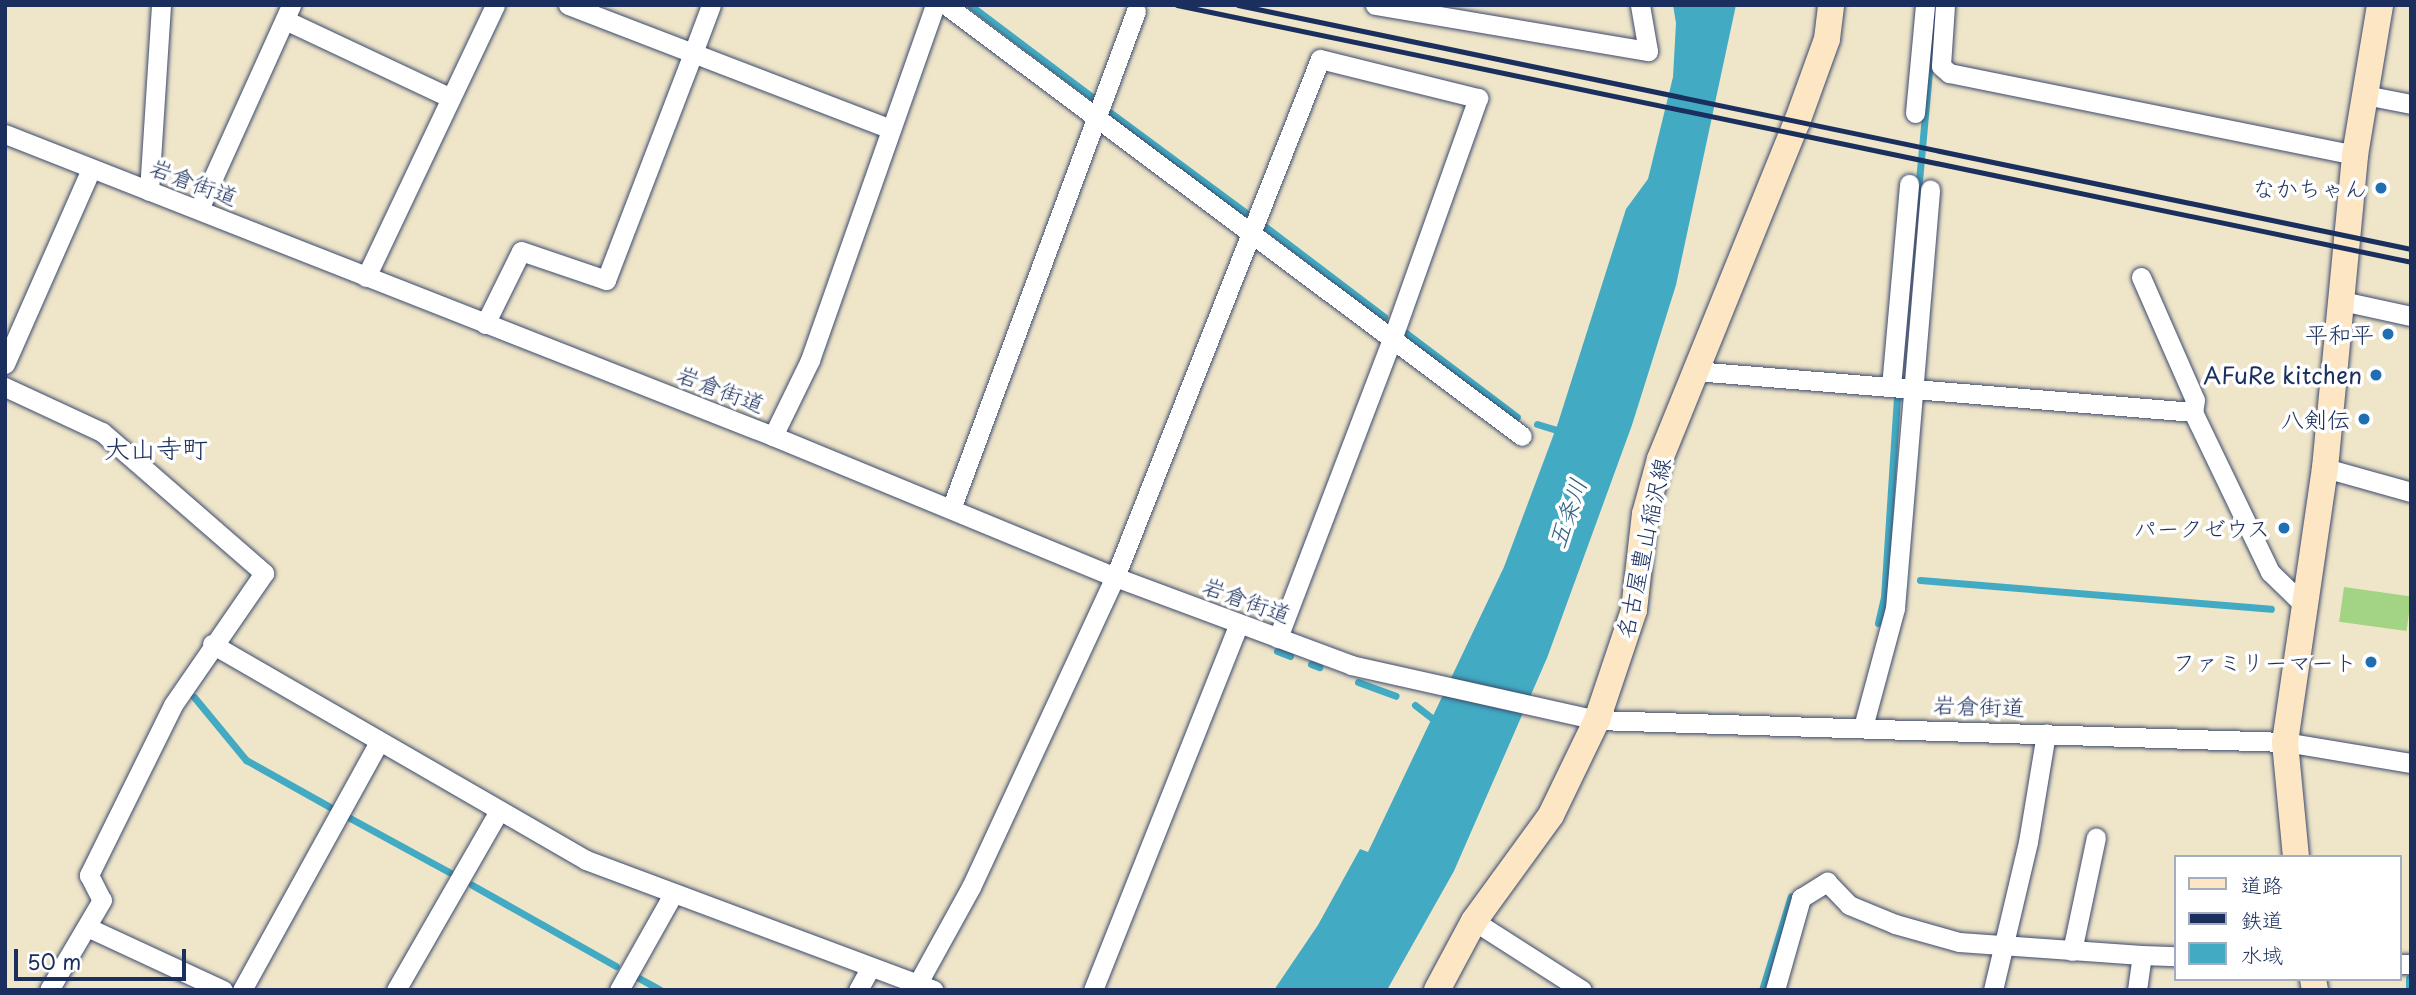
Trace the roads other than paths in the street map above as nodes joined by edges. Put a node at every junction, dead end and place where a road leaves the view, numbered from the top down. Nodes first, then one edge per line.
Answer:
1 (161, 5) edge
2 (495, 5) edge
3 (568, 5) edge
4 (711, 5) edge
5 (935, 5) edge
6 (946, 5) edge
7 (1375, 5) edge
8 (1640, 5) edge
9 (1831, 5) edge
10 (1925, 5) edge
11 (1945, 5) edge
12 (2380, 5) edge
13 (1136, 11) dead end
14 (288, 13) edge
15 (693, 53) junction
16 (2364, 95) junction
17 (451, 98) junction
18 (2411, 104) edge
19 (1915, 113) dead end
20 (1097, 117) junction
21 (888, 128) junction
22 (5, 134) edge
23 (2355, 155) junction
24 (92, 169) junction
25 (1909, 184) dead end
26 (1930, 189) dead end
27 (149, 191) junction
28 (199, 209) junction
29 (1250, 232) junction
30 (366, 277) junction
31 (2141, 277) dead end
32 (2342, 301) junction
33 (2411, 316) edge
34 (485, 324) junction
35 (1392, 340) junction
36 (8, 358) edge
37 (1695, 371) junction
38 (5, 387) edge
39 (1891, 387) junction
40 (1913, 390) junction
41 (2193, 412) junction
42 (773, 436) junction
43 (1522, 436) dead end
44 (2325, 468) junction
45 (2411, 492) edge
46 (951, 509) junction
47 (1115, 577) junction
48 (2307, 608) junction
49 (1239, 624) junction
50 (1278, 638) junction
51 (212, 645) junction
52 (1597, 720) junction
53 (1863, 727) junction
54 (2046, 733) junction
55 (379, 742) junction
56 (2286, 742) junction
57 (2411, 763) edge
58 (499, 811) junction
59 (2096, 837) dead end
60 (2296, 855) edge
61 (673, 894) junction
62 (1474, 921) junction
63 (87, 927) junction
64 (2003, 948) junction
65 (2072, 951) junction
66 (2142, 955) junction
67 (2174, 956) edge
68 (871, 967) junction
69 (926, 987) edge
70 (49, 990) edge
71 (223, 990) edge
72 (242, 990) edge
73 (396, 990) edge
74 (618, 990) edge
75 (858, 990) edge
76 (1093, 990) edge
77 (1437, 990) edge
78 (1582, 990) edge
79 (1775, 990) edge
80 (1993, 990) edge
81 (2137, 990) edge

1 - 27 street
2 - 17 street
3 - 15 street
4 - 15 street
5 - 21 street
6 - 20 street
7 - 8 street
9 - 37 main road, 名古屋豊山稲沢線
10 - 19 street
11 - 23 street
12 - 16 main road
13 - 20 street
14 - 17 street
14 - 28 street
15 - 21 street
15 - 34 street
16 - 18 street
16 - 23 main road
17 - 30 street
20 - 29 street
20 - 46 street
21 - 42 street
22 - 24 street, 岩倉街道
23 - 32 main road
24 - 27 street, 岩倉街道
24 - 36 street
25 - 39 street
26 - 40 street
27 - 28 street, 岩倉街道
28 - 30 street, 岩倉街道
29 - 35 street
29 - 35 street
29 - 47 street
30 - 34 street, 岩倉街道
31 - 41 street
32 - 33 street
32 - 44 main road
34 - 42 street, 岩倉街道
35 - 43 street
35 - 50 street
37 - 39 street
37 - 52 main road, 名古屋豊山稲沢線
38 - 51 street
39 - 40 street
40 - 41 street
40 - 53 street
41 - 48 street
42 - 46 street, 岩倉街道
44 - 45 street
44 - 48 main road
46 - 47 street, 岩倉街道
47 - 49 street, 岩倉街道
47 - 69 street
48 - 56 main road
49 - 50 street, 岩倉街道
49 - 76 street
50 - 52 street, 岩倉街道
51 - 55 street
51 - 63 street
52 - 53 street, 岩倉街道
52 - 62 main road, 名古屋豊山稲沢線
53 - 54 street, 岩倉街道
54 - 56 street, 岩倉街道
54 - 64 street
55 - 58 street
55 - 72 street
56 - 57 street, 岩倉街道
56 - 60 main road
58 - 61 street
58 - 73 street
59 - 65 street
61 - 68 street
61 - 74 street
62 - 77 main road, 名古屋豊山稲沢線
62 - 78 street
63 - 70 street
63 - 71 street
64 - 65 street
64 - 79 street
64 - 80 street
65 - 66 street
66 - 67 street
66 - 81 street
68 - 69 street
68 - 75 street

